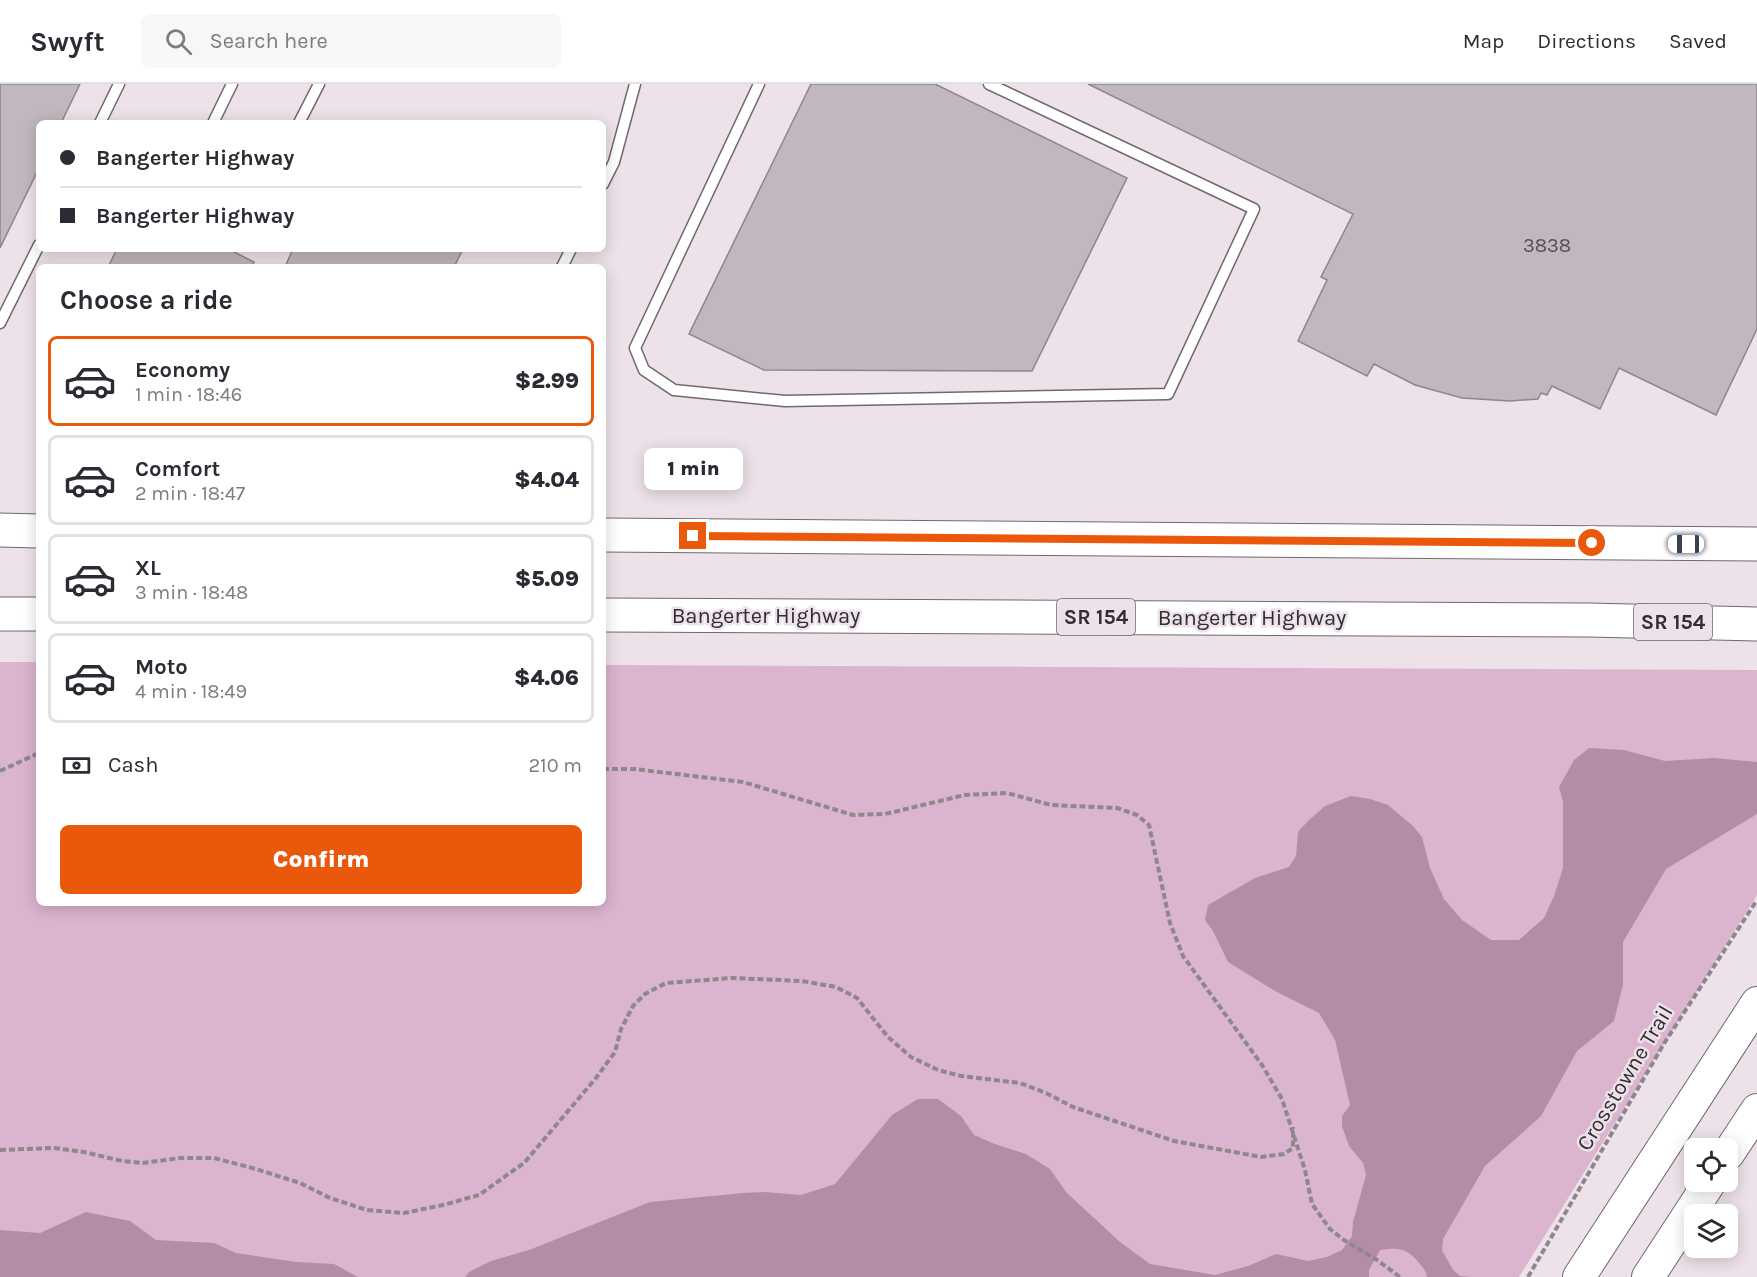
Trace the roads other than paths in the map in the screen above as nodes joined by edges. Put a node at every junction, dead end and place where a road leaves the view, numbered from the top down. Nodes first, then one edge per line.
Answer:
1 (119, 84) edge
2 (232, 84) edge
3 (319, 84) edge
4 (635, 84) edge
5 (759, 84) edge
6 (989, 84) edge
7 (101, 120) edge
8 (214, 120) edge
9 (301, 120) edge
10 (606, 178) edge
11 (36, 251) edge
12 (0, 323) edge
13 (0, 530) edge
14 (36, 531) edge
15 (606, 535) edge
16 (1757, 544) edge
17 (0, 614) edge
18 (36, 614) edge
19 (606, 615) edge
20 (1757, 624) edge
21 (1757, 1003) edge
22 (1757, 1110) edge
23 (1738, 1139) edge
24 (1703, 1192) edge
25 (1579, 1277) edge
26 (1648, 1277) edge

1 - 7 lane
2 - 8 lane
3 - 9 lane
4 - 10 lane
5 - 6 lane
11 - 12 lane
13 - 14 highway
15 - 16 highway
17 - 18 highway
19 - 20 highway, Bangerter Highway / SR 154
21 - 25 street
22 - 23 street
24 - 26 street

